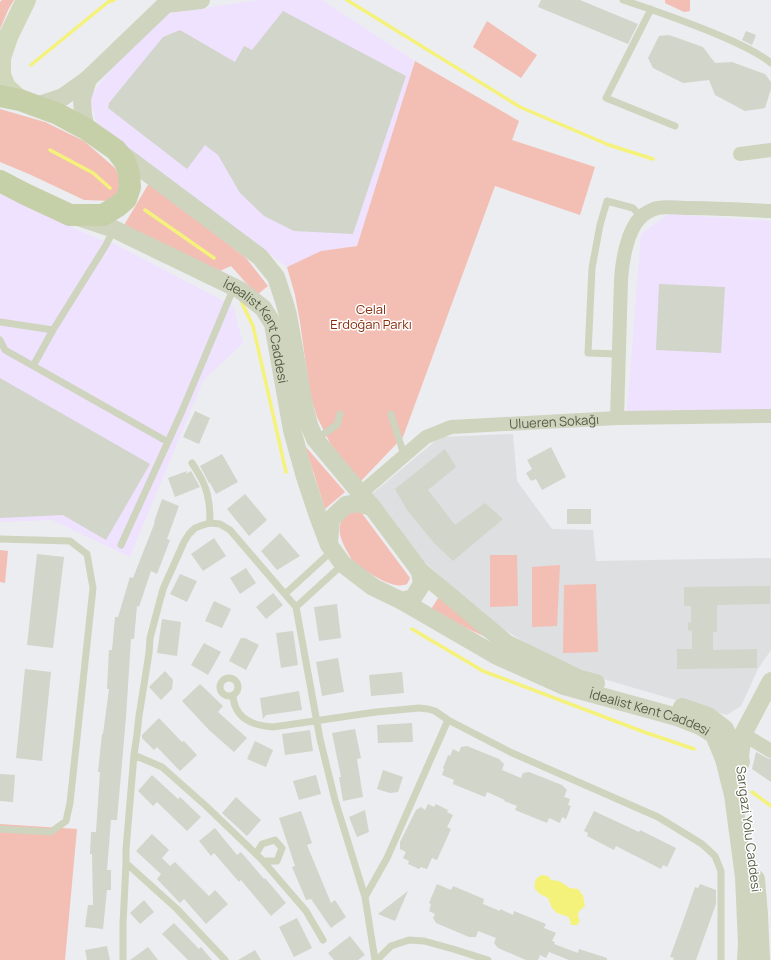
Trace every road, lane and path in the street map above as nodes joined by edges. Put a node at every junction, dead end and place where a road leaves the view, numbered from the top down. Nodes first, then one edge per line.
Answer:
1 (26, 0) edge
2 (201, 0) edge
3 (623, 0) edge
4 (651, 9) junction
5 (771, 63) edge
6 (88, 79) junction
7 (19, 101) edge
8 (675, 126) dead end
9 (86, 129) junction
10 (116, 150) junction
11 (771, 150) edge
12 (740, 154) dead end
13 (0, 181) edge
14 (771, 211) edge
15 (70, 215) junction
16 (641, 217) junction
17 (114, 229) junction
18 (234, 287) junction
19 (0, 322) edge
20 (53, 330) junction
21 (0, 340) edge
22 (618, 354) junction
23 (34, 366) junction
24 (340, 414) dead end
25 (391, 414) dead end
26 (771, 416) edge
27 (617, 418) junction
28 (316, 439) junction
29 (168, 442) junction
30 (404, 455) junction
31 (192, 463) dead end
32 (361, 493) junction
33 (372, 507) junction
34 (210, 523) junction
35 (0, 539) edge
36 (121, 544) dead end
37 (335, 553) junction
38 (420, 571) junction
39 (285, 594) junction
40 (402, 600) junction
41 (296, 607) junction
42 (771, 681) edge
43 (233, 695) dead end
44 (766, 701) edge
45 (448, 720) junction
46 (317, 721) junction
47 (725, 729) junction
48 (743, 734) junction
49 (771, 751) edge
50 (134, 755) junction
51 (724, 759) junction
52 (742, 788) junction
53 (0, 829) edge
54 (256, 854) junction
55 (264, 861) junction
56 (126, 863) junction
57 (365, 898) junction
58 (323, 940) dead end
59 (123, 960) edge
60 (225, 960) edge
61 (376, 960) edge
62 (488, 960) edge
63 (721, 960) edge
64 (746, 960) edge
65 (761, 960) edge

1 - 7 main road
2 - 6 street
3 - 4 lane
4 - 5 lane
4 - 8 lane
6 - 7 street
6 - 9 street
7 - 9 main road, İdealist Kent Caddesi
9 - 10 main road, İdealist Kent Caddesi
10 - 15 main road, İdealist Kent Caddesi
10 - 28 street, İdealist Kent Caddesi
11 - 12 street
13 - 15 main road, İdealist Kent Caddesi
14 - 16 street
15 - 17 street, İdealist Kent Caddesi
16 - 22 street
16 - 22 lane
17 - 18 street, İdealist Kent Caddesi
17 - 20 lane
18 - 29 lane
18 - 37 street, İdealist Kent Caddesi
19 - 20 lane
20 - 23 lane
21 - 23 lane
22 - 27 street
23 - 29 lane
24 - 28 lane
25 - 30 lane
26 - 27 street, Ulueren Sokağı
27 - 30 street, Ulueren Sokağı
28 - 32 street, İdealist Kent Caddesi
29 - 36 lane
30 - 32 street, Ulueren Sokağı
31 - 34 lane
32 - 33 street, İdealist Kent Caddesi
33 - 37 street
33 - 38 street, İdealist Kent Caddesi
34 - 39 lane
34 - 50 lane
35 - 53 lane
37 - 39 lane
37 - 40 street, İdealist Kent Caddesi
37 - 41 lane
38 - 40 street
38 - 47 street, İdealist Kent Caddesi
39 - 41 lane
40 - 51 street, İdealist Kent Caddesi
41 - 46 lane
42 - 44 street, Sarıgazi Yolu Caddesi
43 - 46 lane
44 - 47 street
44 - 48 street, Sarıgazi Yolu Caddesi
45 - 46 lane
45 - 57 lane
45 - 63 lane
46 - 57 lane
47 - 51 street
47 - 52 street, İdealist Kent Caddesi
48 - 49 street
48 - 52 street, Sarıgazi Yolu Caddesi
50 - 54 lane
50 - 56 lane
51 - 64 street, İdealist Kent Caddesi
52 - 65 street, Sarıgazi Yolu Caddesi
54 - 55 lane
54 - 55 lane
55 - 58 lane
56 - 59 lane
56 - 60 lane
57 - 61 lane
61 - 62 lane

